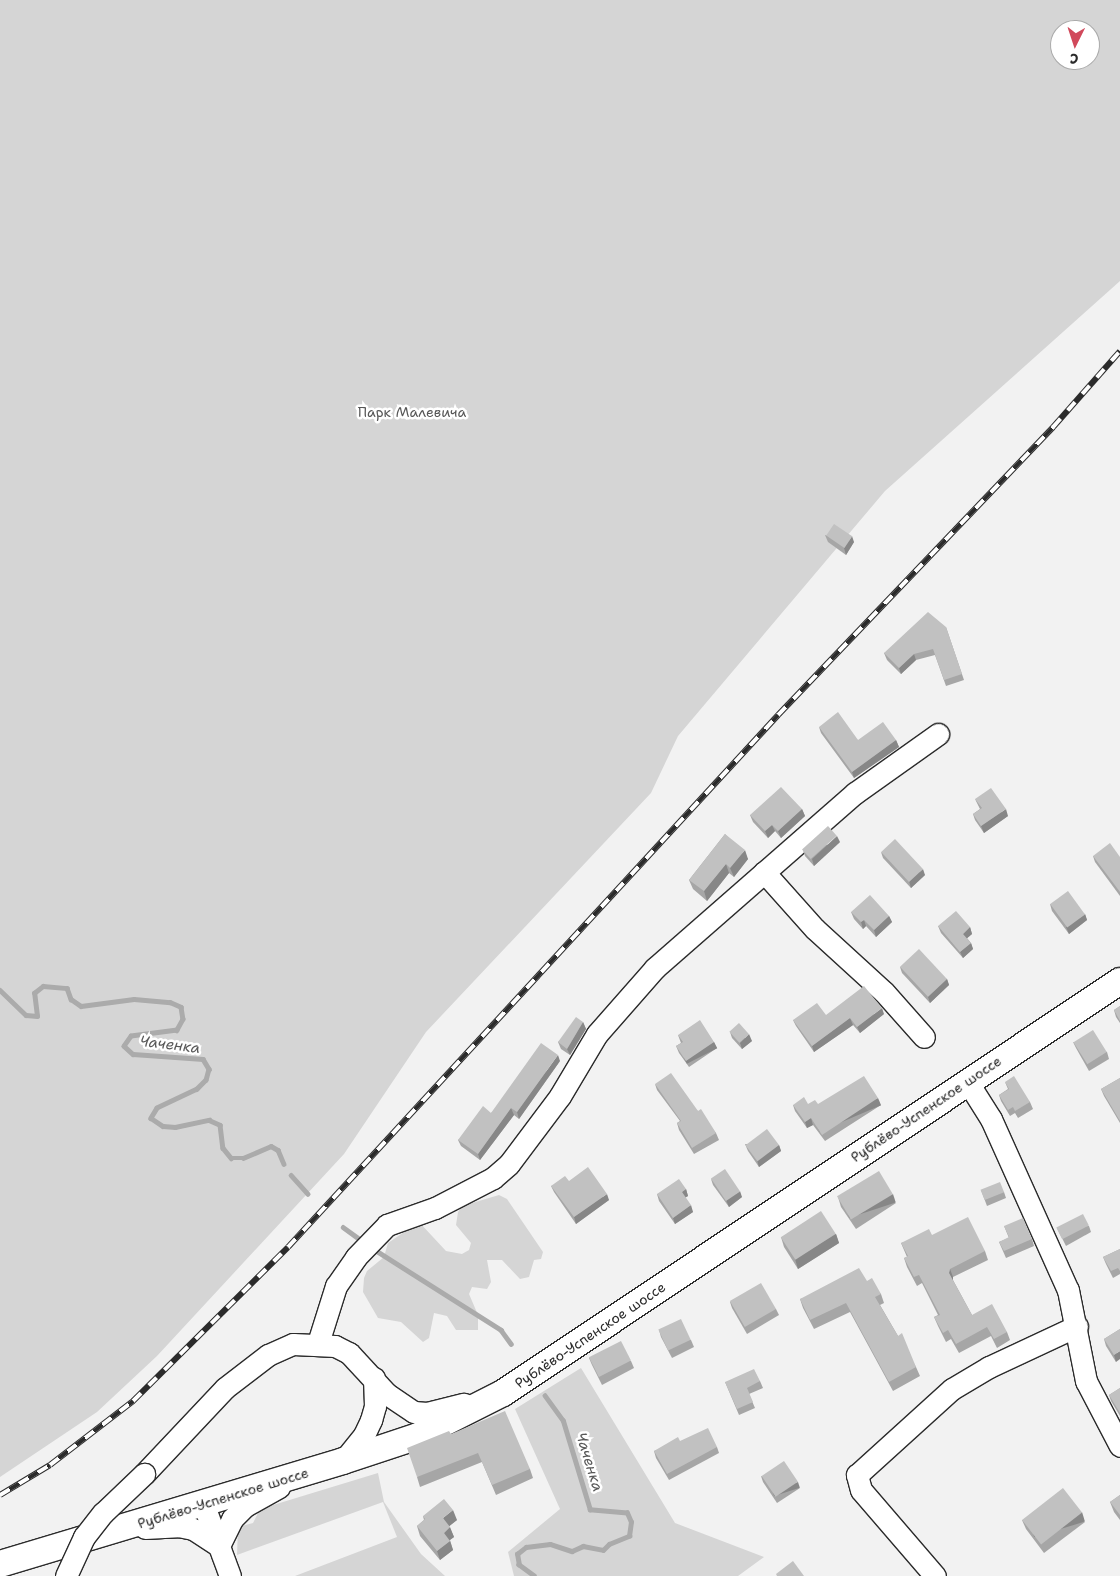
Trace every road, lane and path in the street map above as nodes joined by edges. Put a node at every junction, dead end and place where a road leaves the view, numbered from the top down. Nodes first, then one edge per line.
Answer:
1 (938, 734) dead end
2 (764, 872) junction
3 (1120, 981) edge
4 (924, 1037) dead end
5 (967, 1081) junction
6 (1077, 1326) junction
7 (318, 1343) junction
8 (374, 1378) junction
9 (503, 1393) junction
10 (1120, 1444) edge
11 (343, 1461) junction
12 (302, 1474) junction
13 (203, 1503) junction
14 (99, 1535) junction
15 (219, 1546) junction
16 (0, 1564) edge
17 (66, 1576) edge
18 (230, 1576) edge
19 (935, 1576) edge

1 - 2 street
2 - 4 street
2 - 7 street
3 - 5 main road, Рублёво-Успенское шоссе
5 - 6 street
5 - 9 main road, Рублёво-Успенское шоссе
6 - 10 street
6 - 19 street
7 - 8 street
7 - 17 street, bridge
8 - 9 street
8 - 11 street
9 - 11 main road, Рублёво-Успенское шоссе
11 - 12 main road, Рублёво-Успенское шоссе
12 - 13 main road, Рублёво-Успенское шоссе
12 - 15 street
13 - 14 main road, Рублёво-Успенское шоссе
13 - 15 street
14 - 15 street
14 - 16 main road, Рублёво-Успенское шоссе
15 - 18 street

